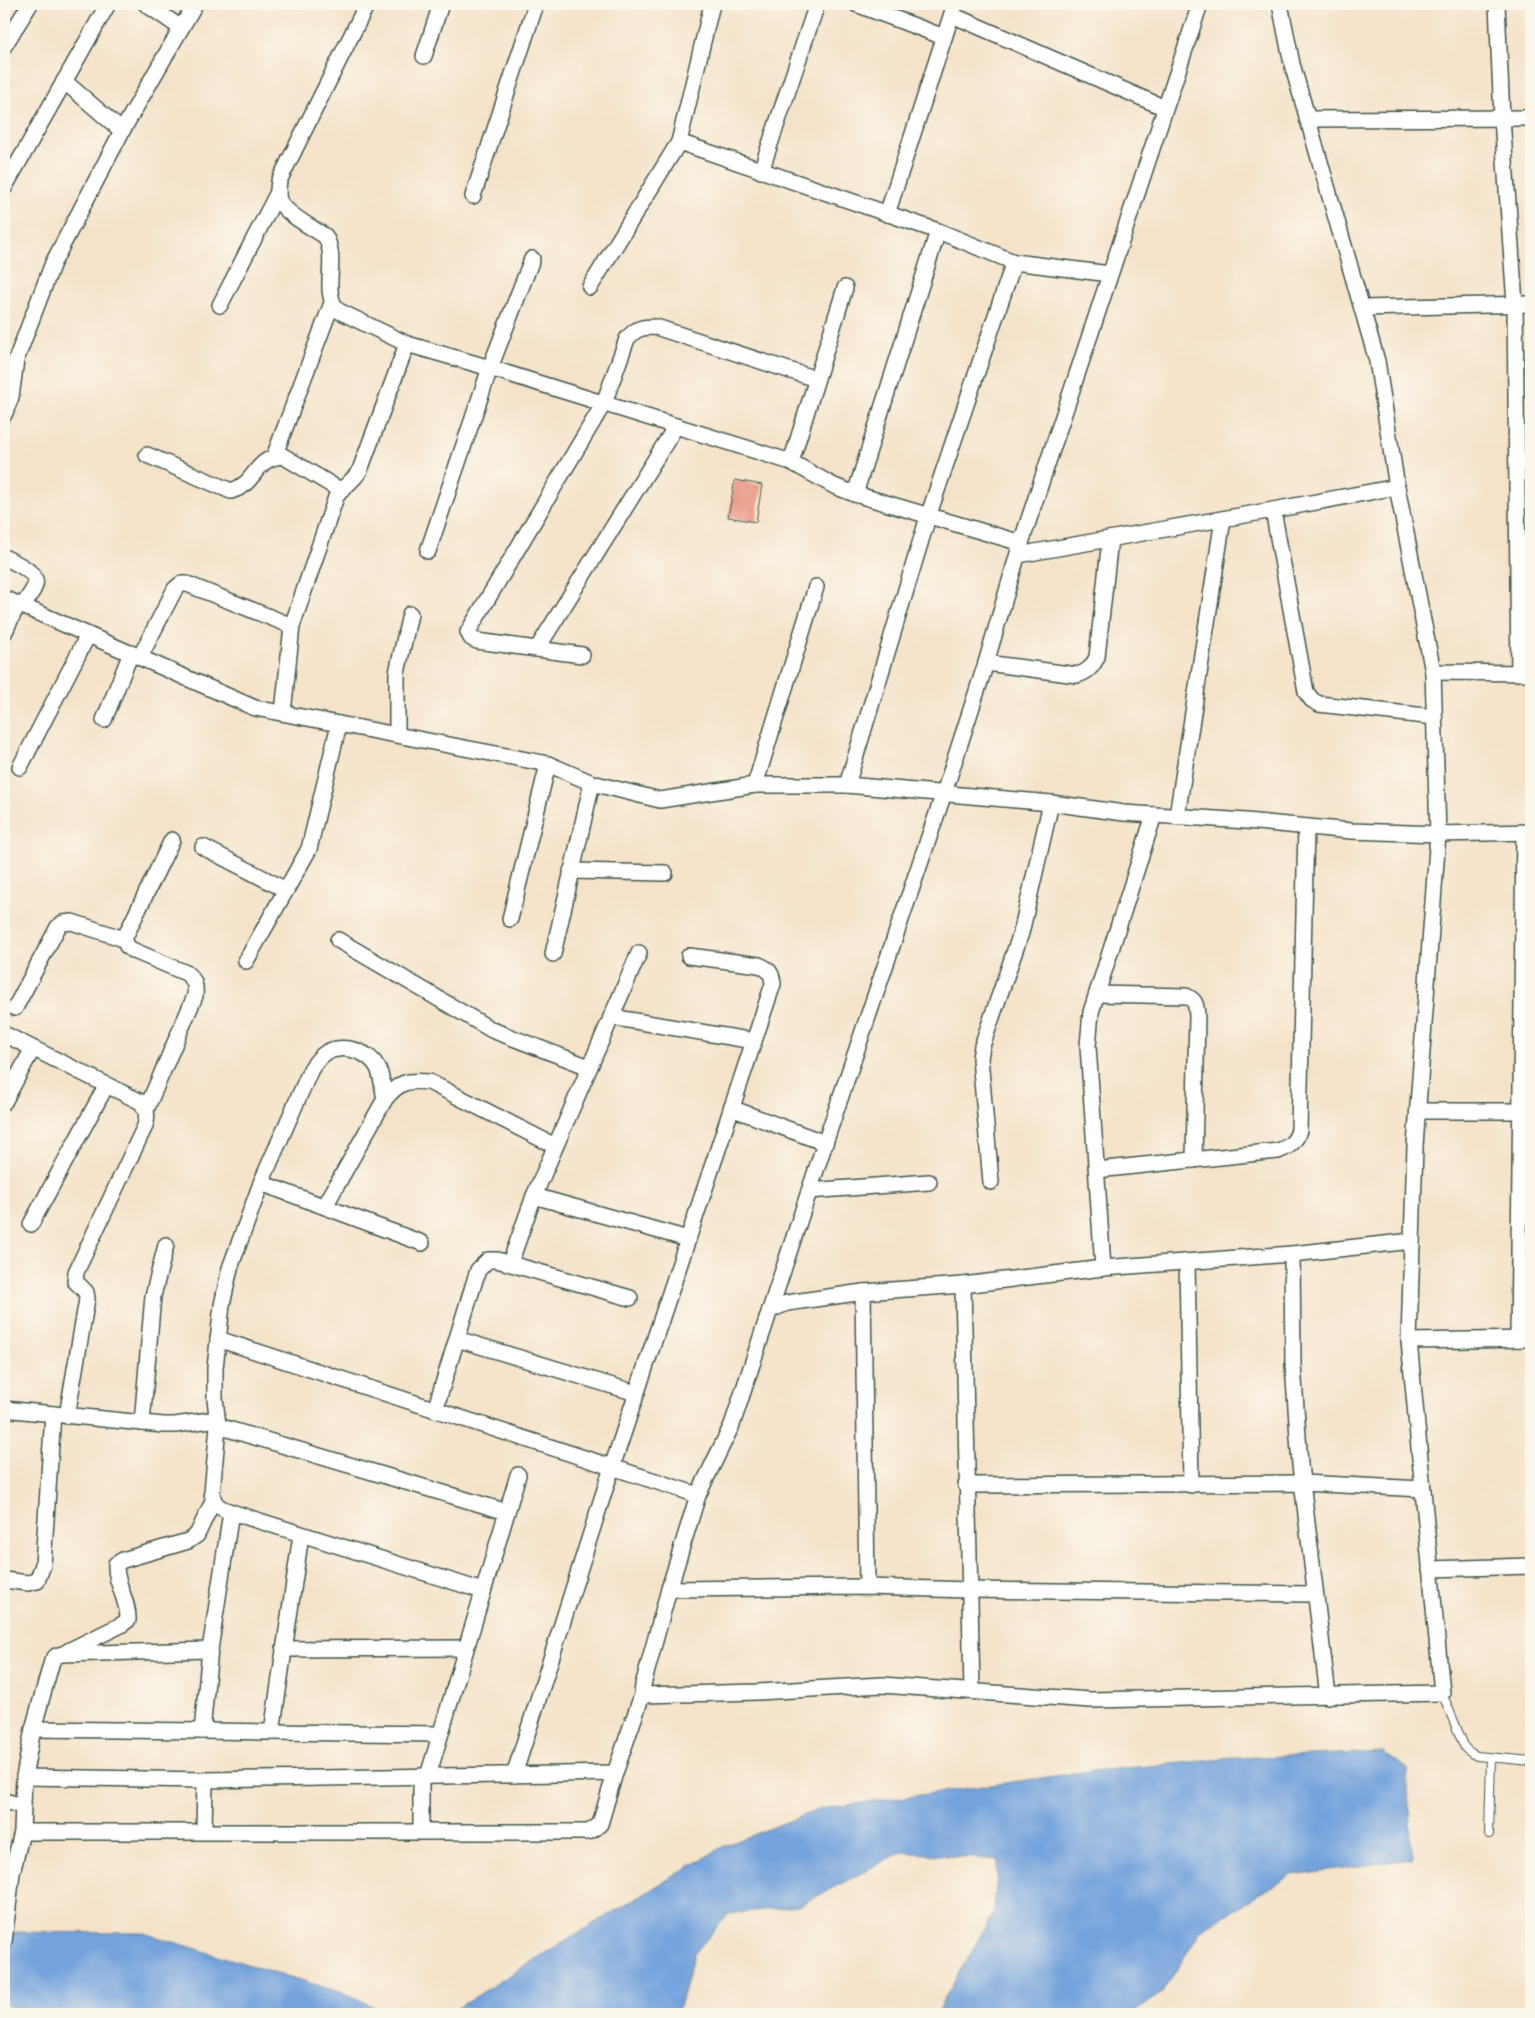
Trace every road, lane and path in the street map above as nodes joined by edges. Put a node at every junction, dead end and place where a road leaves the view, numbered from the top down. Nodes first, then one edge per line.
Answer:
1 (30, 4) edge
2 (108, 4) edge
3 (146, 4) edge
4 (195, 4) edge
5 (367, 4) edge
6 (441, 4) edge
7 (536, 4) edge
8 (712, 4) edge
9 (817, 4) edge
10 (856, 4) edge
11 (1200, 4) edge
12 (1280, 4) edge
13 (1497, 4) edge
14 (953, 9) edge
15 (180, 28) junction
16 (944, 37) junction
17 (4, 46) edge
18 (424, 56) dead end
19 (64, 82) junction
20 (1165, 108) junction
21 (1502, 118) junction
22 (1531, 118) edge
23 (1307, 119) junction
24 (122, 131) junction
25 (679, 142) junction
26 (761, 171) junction
27 (4, 188) edge
28 (278, 192) junction
29 (473, 196) dead end
30 (887, 214) junction
31 (938, 231) junction
32 (532, 259) dead end
33 (1014, 262) junction
34 (1110, 274) junction
35 (590, 287) dead end
36 (845, 288) dead end
37 (220, 304) dead end
38 (332, 304) junction
39 (1515, 304) junction
40 (1531, 304) edge
41 (1362, 308) junction
42 (406, 344) junction
43 (490, 368) junction
44 (816, 379) junction
45 (604, 403) junction
46 (4, 415) edge
47 (676, 426) junction
48 (147, 456) dead end
49 (274, 457) junction
50 (791, 462) junction
51 (1397, 487) junction
52 (340, 490) junction
53 (855, 494) junction
54 (1273, 510) junction
55 (928, 517) junction
56 (1223, 519) junction
57 (1110, 539) junction
58 (1020, 549) junction
59 (428, 551) dead end
60 (4, 557) edge
61 (816, 587) dead end
62 (4, 598) edge
63 (20, 605) junction
64 (410, 614) dead end
65 (292, 626) junction
66 (4, 633) edge
67 (88, 635) junction
68 (537, 649) junction
69 (582, 654) dead end
70 (135, 655) junction
71 (986, 663) junction
72 (1432, 672) junction
73 (1525, 673) edge
74 (283, 713) junction
75 (1434, 717) junction
76 (104, 720) dead end
77 (339, 724) junction
78 (397, 735) junction
79 (548, 764) junction
80 (20, 767) dead end
81 (592, 782) junction
82 (754, 785) junction
83 (848, 785) junction
84 (944, 793) junction
85 (1051, 803) junction
86 (1154, 815) junction
87 (1177, 816) junction
88 (1306, 827) junction
89 (1528, 832) edge
90 (1438, 834) junction
91 (172, 840) dead end
92 (203, 847) dead end
93 (572, 871) junction
94 (665, 873) dead end
95 (286, 890) junction
96 (510, 919) dead end
97 (124, 939) junction
98 (338, 940) dead end
99 (639, 953) dead end
100 (553, 954) dead end
101 (689, 956) dead end
102 (246, 961) dead end
103 (1097, 994) junction
104 (15, 1008) dead end
105 (611, 1017) junction
106 (4, 1034) edge
107 (754, 1041) junction
108 (32, 1050) junction
109 (589, 1067) junction
110 (106, 1086) junction
111 (385, 1099) junction
112 (4, 1102) edge
113 (731, 1108) junction
114 (146, 1110) junction
115 (1418, 1111) junction
116 (1526, 1111) edge
117 (825, 1143) junction
118 (555, 1146) junction
119 (1194, 1160) junction
120 (1097, 1170) junction
121 (929, 1182) dead end
122 (991, 1182) dead end
123 (261, 1183) junction
124 (809, 1191) junction
125 (534, 1196) junction
126 (325, 1206) junction
127 (31, 1224) dead end
128 (688, 1238) junction
129 (1412, 1240) junction
130 (422, 1243) dead end
131 (166, 1246) dead end
132 (1525, 1247) edge
133 (1292, 1254) junction
134 (1187, 1262) junction
135 (510, 1263) junction
136 (1103, 1268) junction
137 (963, 1285) junction
138 (863, 1292) junction
139 (630, 1298) dead end
140 (770, 1310) junction
141 (218, 1339) junction
142 (457, 1339) junction
143 (1524, 1339) edge
144 (1409, 1341) junction
145 (636, 1393) junction
146 (4, 1409) edge
147 (435, 1410) junction
148 (60, 1415) junction
149 (217, 1422) junction
150 (142, 1423) junction
151 (612, 1467) junction
152 (518, 1475) dead end
153 (966, 1484) junction
154 (1190, 1484) junction
155 (1302, 1484) junction
156 (1423, 1488) junction
157 (698, 1495) junction
158 (213, 1501) junction
159 (231, 1512) junction
160 (507, 1512) junction
161 (302, 1535) junction
162 (1531, 1566) edge
163 (1430, 1569) junction
164 (4, 1580) edge
165 (867, 1587) junction
166 (669, 1589) junction
167 (969, 1590) junction
168 (483, 1591) junction
169 (1314, 1594) junction
170 (466, 1648) junction
171 (284, 1649) junction
172 (210, 1650) junction
173 (62, 1654) junction
174 (972, 1691) junction
175 (1442, 1694) junction
176 (642, 1696) junction
177 (1328, 1696) junction
178 (33, 1729) junction
179 (202, 1731) junction
180 (272, 1732) junction
181 (440, 1734) junction
182 (1491, 1758) junction
183 (1531, 1761) edge
184 (615, 1773) junction
185 (514, 1774) junction
186 (424, 1776) junction
187 (24, 1777) junction
188 (205, 1780) junction
189 (4, 1801) edge
190 (23, 1806) junction
191 (204, 1831) junction
192 (421, 1831) junction
193 (22, 1832) junction
194 (1489, 1834) dead end
195 (8, 1873) edge
196 (4, 1941) edge

1 - 17 street
2 - 19 street
3 - 15 street
4 - 15 street
5 - 28 street
6 - 18 street
7 - 29 street
8 - 25 street
9 - 26 street
10 - 16 street
11 - 20 street
12 - 23 street
13 - 21 street
14 - 16 street
14 - 20 street
15 - 24 street
16 - 30 street
19 - 24 street
19 - 27 street
20 - 34 street
21 - 22 street
21 - 23 street
21 - 39 street
23 - 41 street
24 - 46 street
25 - 26 street
25 - 35 street
26 - 30 street
28 - 37 street
28 - 38 street
30 - 31 street
31 - 33 street
31 - 53 street
32 - 43 street
33 - 34 street
33 - 55 street
34 - 58 street
36 - 44 street
38 - 42 street
38 - 49 street
39 - 40 street
39 - 41 street
39 - 73 street
41 - 51 street
42 - 43 street
42 - 52 street
43 - 45 street
43 - 59 street
44 - 45 street
44 - 50 street
45 - 47 street
45 - 68 street
47 - 50 street
47 - 68 street
48 - 49 street
49 - 52 street
50 - 53 street
51 - 54 street
51 - 72 street
52 - 65 street
53 - 55 street
54 - 56 street
54 - 75 street
55 - 58 street
55 - 83 street
56 - 57 street
56 - 87 street
57 - 58 street
57 - 71 street
58 - 71 street
60 - 63 street
61 - 82 street
62 - 63 street
63 - 66 street
63 - 67 street
64 - 78 street
65 - 70 street
65 - 74 street
67 - 70 street
67 - 80 street
68 - 69 street
70 - 74 street
70 - 76 street
71 - 84 street
72 - 73 street
72 - 75 street
74 - 77 street
75 - 90 street
77 - 78 street
77 - 95 street
78 - 79 street
79 - 81 street
79 - 96 street
81 - 82 street
81 - 93 street
82 - 83 street
83 - 84 street
84 - 85 street
84 - 117 street
85 - 86 street
85 - 122 street
86 - 87 street
86 - 103 street
87 - 88 street
88 - 90 street
88 - 119 street
89 - 90 street
89 - 116 street
90 - 115 street
91 - 97 street
92 - 95 street
93 - 94 street
93 - 100 street
95 - 102 street
97 - 104 street
97 - 114 street
98 - 109 street
99 - 105 street
101 - 107 street
103 - 119 street
103 - 120 street
105 - 107 street
105 - 109 street
106 - 108 street
107 - 113 street
108 - 110 street
108 - 112 street
109 - 118 street
110 - 114 street
110 - 127 street
111 - 118 street
111 - 123 street
111 - 126 street
113 - 117 street
113 - 128 street
114 - 148 street
115 - 116 street
115 - 129 street
116 - 132 street
117 - 124 street
118 - 125 street
119 - 120 street
120 - 136 street
121 - 124 street
123 - 126 street
123 - 141 street
124 - 140 street
125 - 128 street
125 - 135 street
126 - 130 street
128 - 145 street
129 - 133 street
129 - 144 street
131 - 150 street
132 - 143 street
133 - 134 street
133 - 155 street
134 - 136 street
134 - 154 street
135 - 139 street
135 - 142 street
136 - 137 street
137 - 138 street
137 - 153 street
138 - 140 street
138 - 165 street
140 - 157 street
141 - 147 street
141 - 149 street
142 - 145 street
142 - 147 street
143 - 144 street
144 - 156 street
145 - 151 street
146 - 148 street
147 - 151 street
148 - 150 street
148 - 164 street
149 - 150 street
149 - 158 street
149 - 160 street
151 - 157 street
151 - 185 street
152 - 160 street
153 - 154 street
153 - 167 street
154 - 155 street
155 - 156 street
155 - 169 street
156 - 163 street
157 - 166 street
158 - 159 street
158 - 173 street
159 - 161 street
159 - 172 street
160 - 168 street
161 - 168 street
161 - 171 street
162 - 163 street
163 - 175 street
165 - 166 street
165 - 167 street
166 - 176 street
167 - 169 street
167 - 174 street
168 - 170 street
169 - 177 street
170 - 171 street
170 - 181 street
171 - 180 street
172 - 173 street
172 - 179 street
173 - 178 street
174 - 176 street
174 - 177 street
175 - 177 street
175 - 182 lane
176 - 184 street
178 - 179 street
178 - 187 street
179 - 180 street
180 - 181 street
181 - 186 street
182 - 183 lane
182 - 194 lane
184 - 185 street
184 - 192 street
185 - 186 street
186 - 188 street
186 - 192 street
187 - 188 street
187 - 190 street
188 - 191 street
189 - 190 street
190 - 193 street
191 - 192 street
191 - 193 street
193 - 195 street
195 - 196 street

